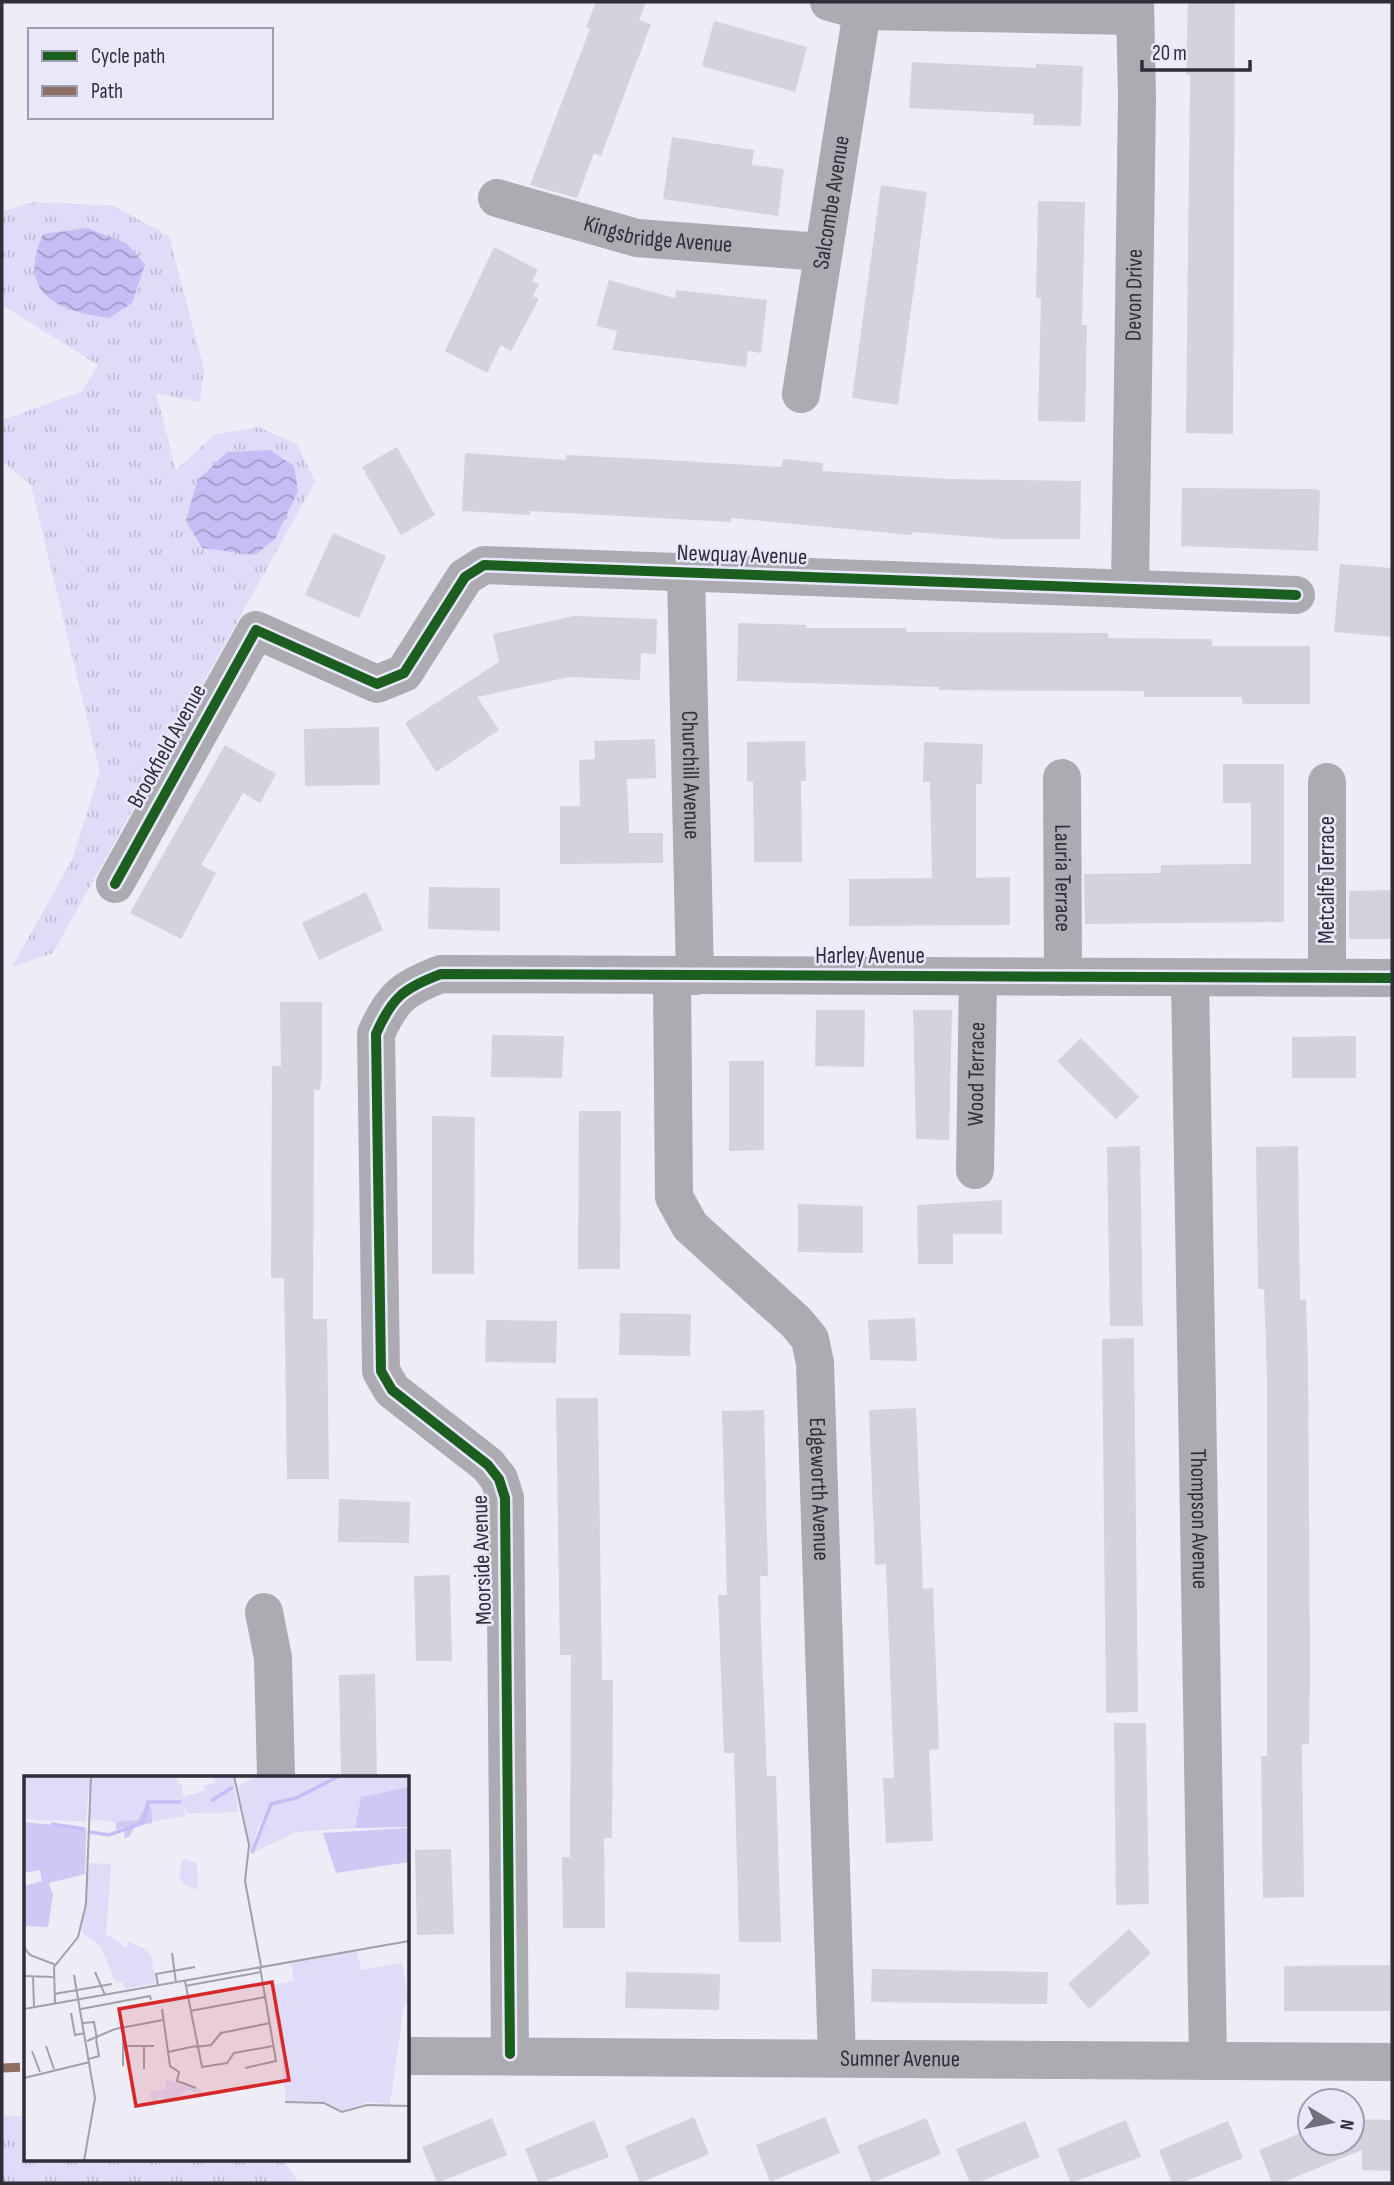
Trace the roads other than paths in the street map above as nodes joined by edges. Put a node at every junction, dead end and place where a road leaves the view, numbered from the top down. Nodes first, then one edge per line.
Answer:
1 (845, 7) edge
2 (1135, 9) edge
3 (497, 198) dead end
4 (822, 252) junction
5 (800, 394) dead end
6 (686, 574) junction
7 (1130, 589) junction
8 (1296, 595) dead end
9 (256, 630) joint
10 (1062, 778) dead end
11 (1327, 782) dead end
12 (115, 884) dead end
13 (684, 976) junction
14 (978, 977) junction
15 (1063, 977) junction
16 (1191, 978) junction
17 (1327, 978) junction
18 (1392, 978) edge
19 (376, 1034) joint
20 (975, 1170) dead end
21 (264, 1612) dead end
22 (276, 1776) edge
23 (510, 2054) junction
24 (410, 2056) edge
25 (837, 2058) junction
26 (1208, 2061) junction
27 (1392, 2062) edge

1 - 2 street
1 - 4 street, Salcombe Avenue
2 - 7 street, Devon Drive
3 - 4 street, Kingsbridge Avenue
4 - 5 street, Salcombe Avenue
6 - 7 street, Newquay Avenue
6 - 9 street, Newquay Avenue
6 - 13 street, Churchill Avenue
7 - 8 street, Newquay Avenue
9 - 12 street, Brookfield Avenue
10 - 15 street, Lauria Terrace
11 - 17 street, Metcalfe Terrace
13 - 14 street, Harley Avenue
13 - 19 street, Harley Avenue
13 - 25 street, Edgeworth Avenue
14 - 15 street, Harley Avenue
14 - 20 street, Wood Terrace
15 - 16 street, Harley Avenue
16 - 17 street, Harley Avenue
16 - 26 street, Thompson Avenue
17 - 18 street, Harley Avenue
19 - 23 street, Moorside Avenue
21 - 22 street
23 - 24 street, Sumner Avenue
23 - 25 street, Sumner Avenue
25 - 26 street, Sumner Avenue
26 - 27 street, Sumner Avenue

